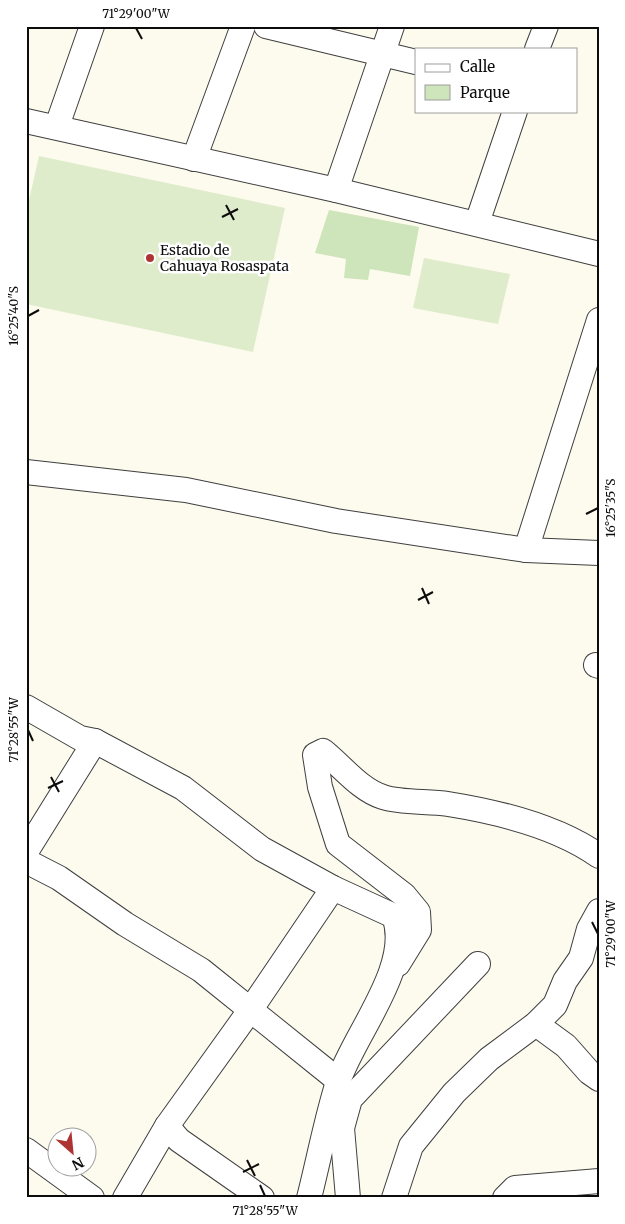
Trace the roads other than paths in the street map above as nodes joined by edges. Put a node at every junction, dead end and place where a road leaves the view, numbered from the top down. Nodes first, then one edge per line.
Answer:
1 (92, 26) edge
2 (243, 26) edge
3 (266, 26) edge
4 (392, 26) edge
5 (546, 26) edge
6 (537, 48) edge
7 (382, 54) junction
8 (415, 62) edge
9 (515, 112) edge
10 (26, 121) edge
11 (56, 126) junction
12 (194, 159) junction
13 (336, 190) junction
14 (477, 223) junction
15 (599, 254) edge
16 (599, 320) edge
17 (26, 472) edge
18 (526, 550) junction
19 (599, 553) edge
20 (26, 707) edge
21 (95, 741) junction
22 (26, 852) edge
23 (599, 856) edge
24 (26, 861) edge
25 (333, 888) junction
26 (599, 911) edge
27 (478, 964) dead end
28 (392, 974) junction
29 (251, 1009) junction
30 (536, 1024) junction
31 (599, 1079) edge
32 (339, 1081) junction
33 (335, 1124) junction
34 (167, 1126) junction
35 (26, 1150) edge
36 (599, 1181) edge
37 (92, 1198) edge
38 (125, 1198) edge
39 (262, 1198) edge
40 (309, 1198) edge
41 (348, 1198) edge
42 (394, 1198) edge
43 (505, 1198) edge

1 - 11 street
2 - 12 street
3 - 7 street
4 - 7 street
5 - 6 street
7 - 8 street
7 - 13 street
9 - 14 street
10 - 11 street
11 - 12 street
12 - 13 street
13 - 14 street
14 - 15 street
16 - 18 street
17 - 18 street
18 - 19 street
20 - 21 street
21 - 22 street
21 - 25 street
23 - 28 street
24 - 29 street
25 - 28 street
25 - 29 street
26 - 30 street
27 - 33 street
28 - 32 street
29 - 32 street
29 - 34 street
30 - 31 street
30 - 42 street
32 - 33 street
33 - 40 street
33 - 41 street
34 - 38 street
34 - 39 street
35 - 37 street
36 - 43 street

